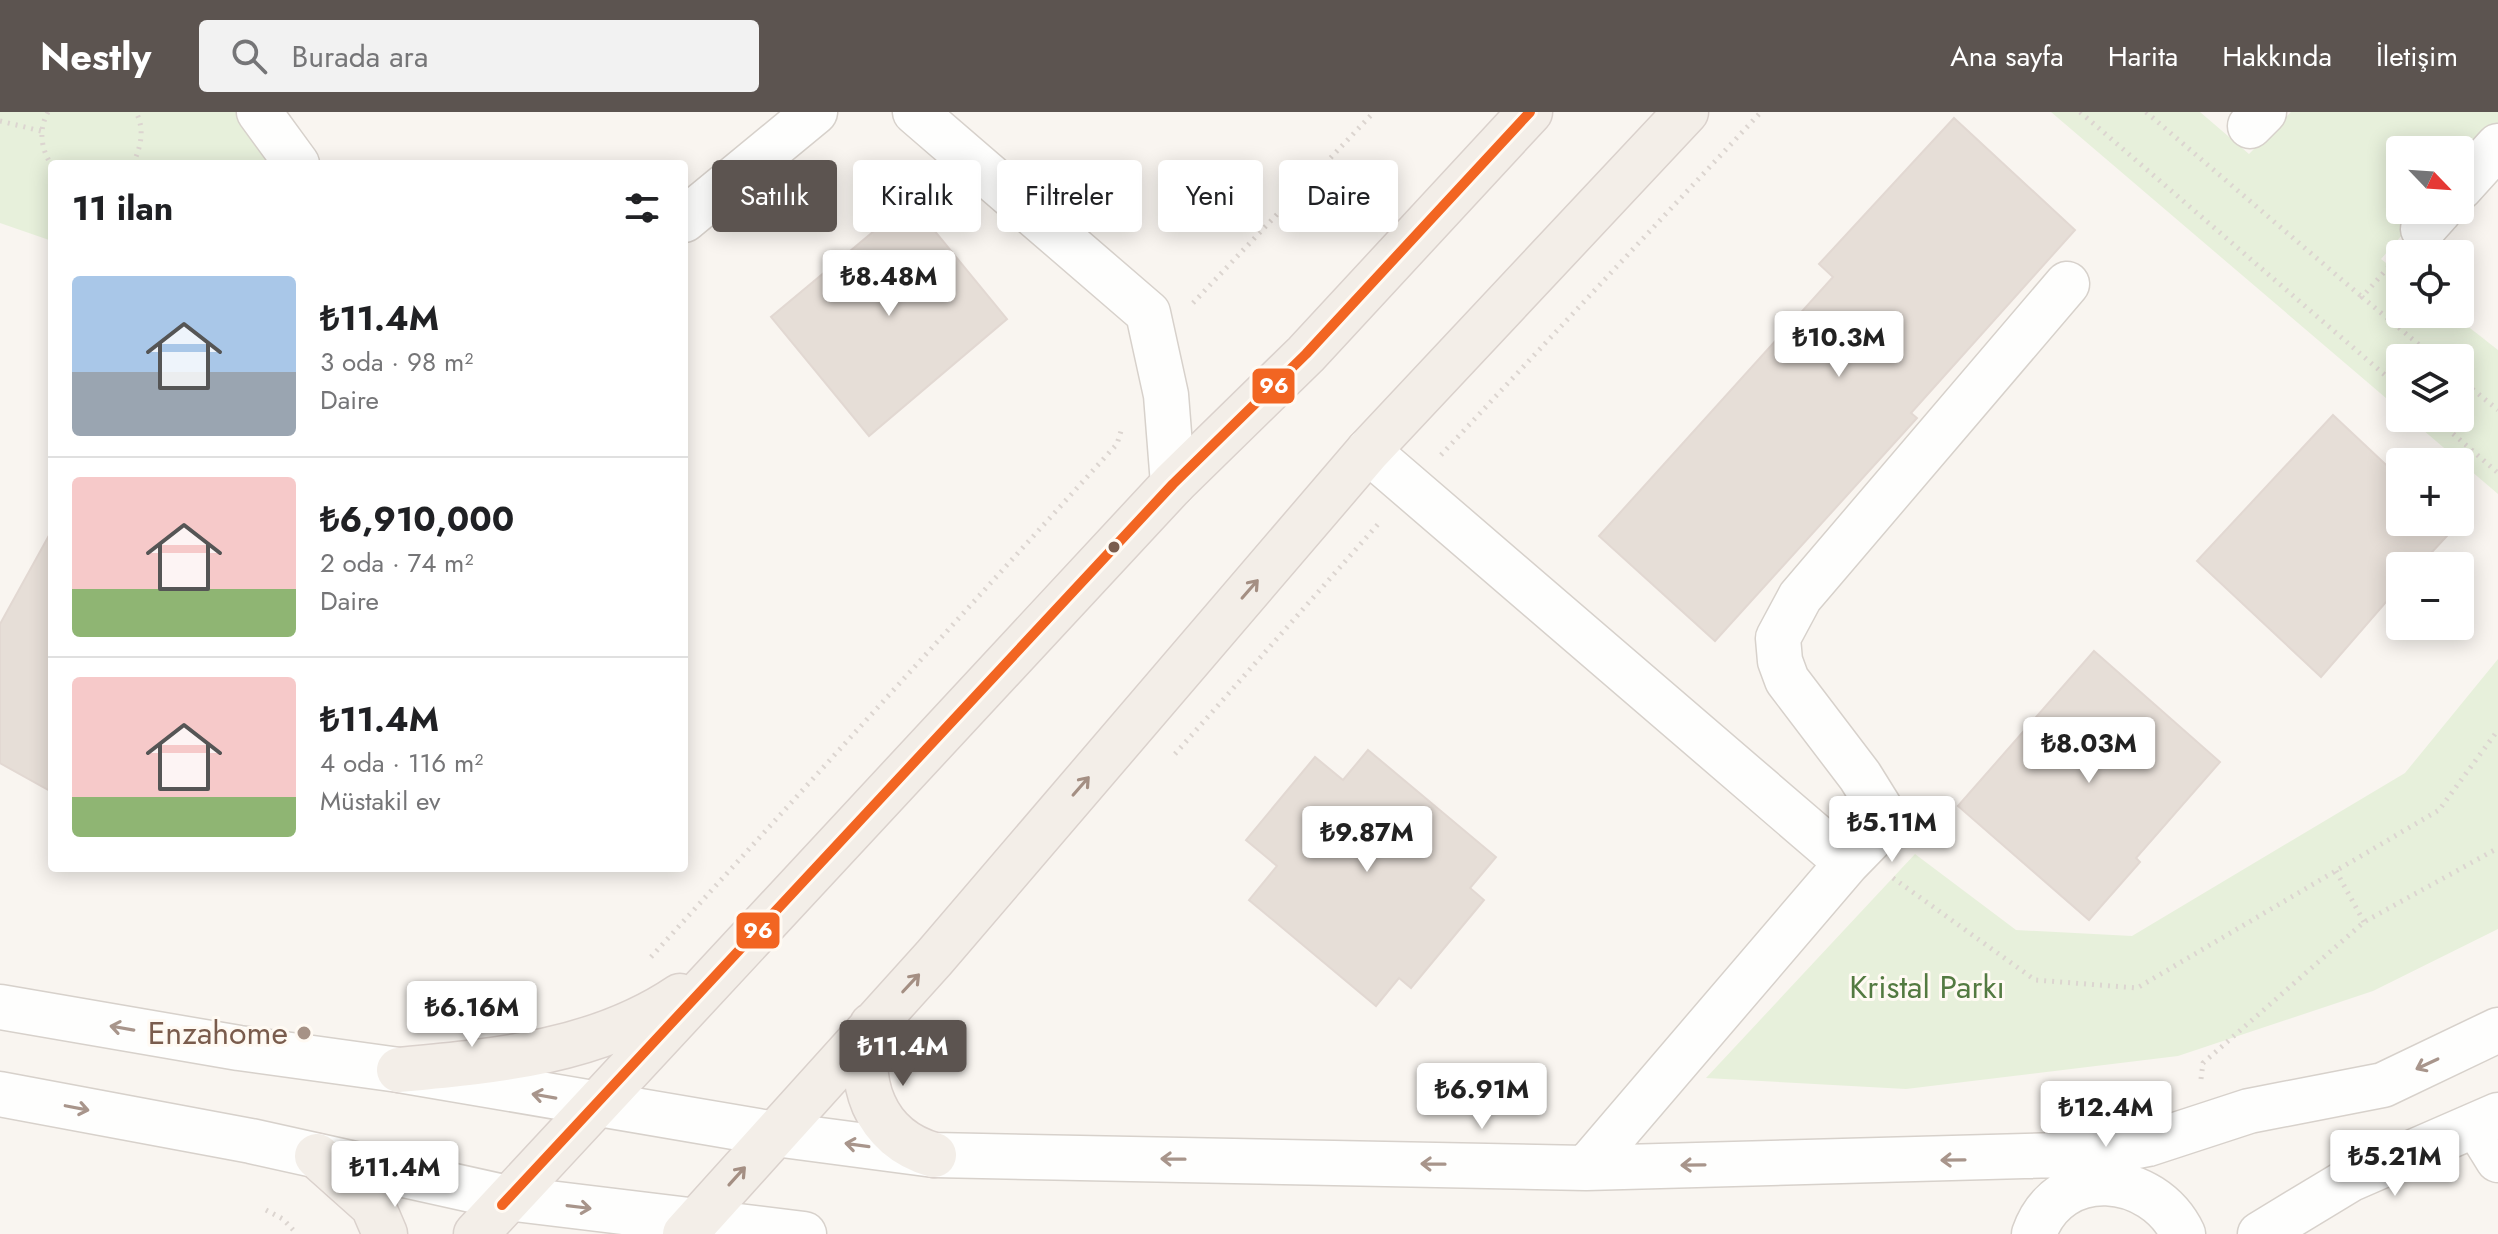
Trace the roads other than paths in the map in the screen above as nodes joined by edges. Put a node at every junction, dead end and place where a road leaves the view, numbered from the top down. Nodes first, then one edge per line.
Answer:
1 (259, 112) edge
2 (815, 112) edge
3 (915, 112) edge
4 (1530, 112) edge
5 (1686, 112) edge
6 (2498, 146) edge
7 (294, 160) edge
8 (2474, 173) edge
9 (688, 217) edge
10 (2067, 284) dead end
11 (1368, 451) junction
12 (1173, 484) junction
13 (1852, 858) junction
14 (744, 944) junction
15 (0, 1007) edge
16 (872, 1025) junction
17 (2498, 1030) edge
18 (399, 1070) junction
19 (0, 1094) edge
20 (596, 1104) junction
21 (775, 1134) junction
22 (2491, 1134) edge
23 (2148, 1144) junction
24 (934, 1155) junction
25 (317, 1156) junction
26 (1586, 1168) junction
27 (2090, 1185) junction
28 (508, 1198) junction
29 (691, 1227) edge
30 (385, 1234) edge
31 (476, 1234) edge
32 (804, 1234) edge
33 (2034, 1234) edge
34 (2183, 1234) edge
35 (2260, 1234) edge

1 - 7 street
2 - 9 street
3 - 12 street
4 - 12 main road
5 - 11 main road
6 - 8 street
10 - 13 street
11 - 13 street
16 -> 11 main road
12 - 14 main road
13 - 26 street
14 - 18 main road
14 - 20 main road
18 -> 15 street
16 - 21 main road
16 - 24 main road
17 -> 23 street
20 -> 18 street
19 -> 25 street
20 - 21 street
20 - 28 main road
24 -> 21 street
29 -> 21 main road
22 - 35 street
23 -> 26 street
23 - 27 street
26 -> 24 street
25 - 28 street
25 - 30 main road
27 - 33 street
27 - 34 street
28 -> 29 street
28 - 31 main road
29 - 32 street

